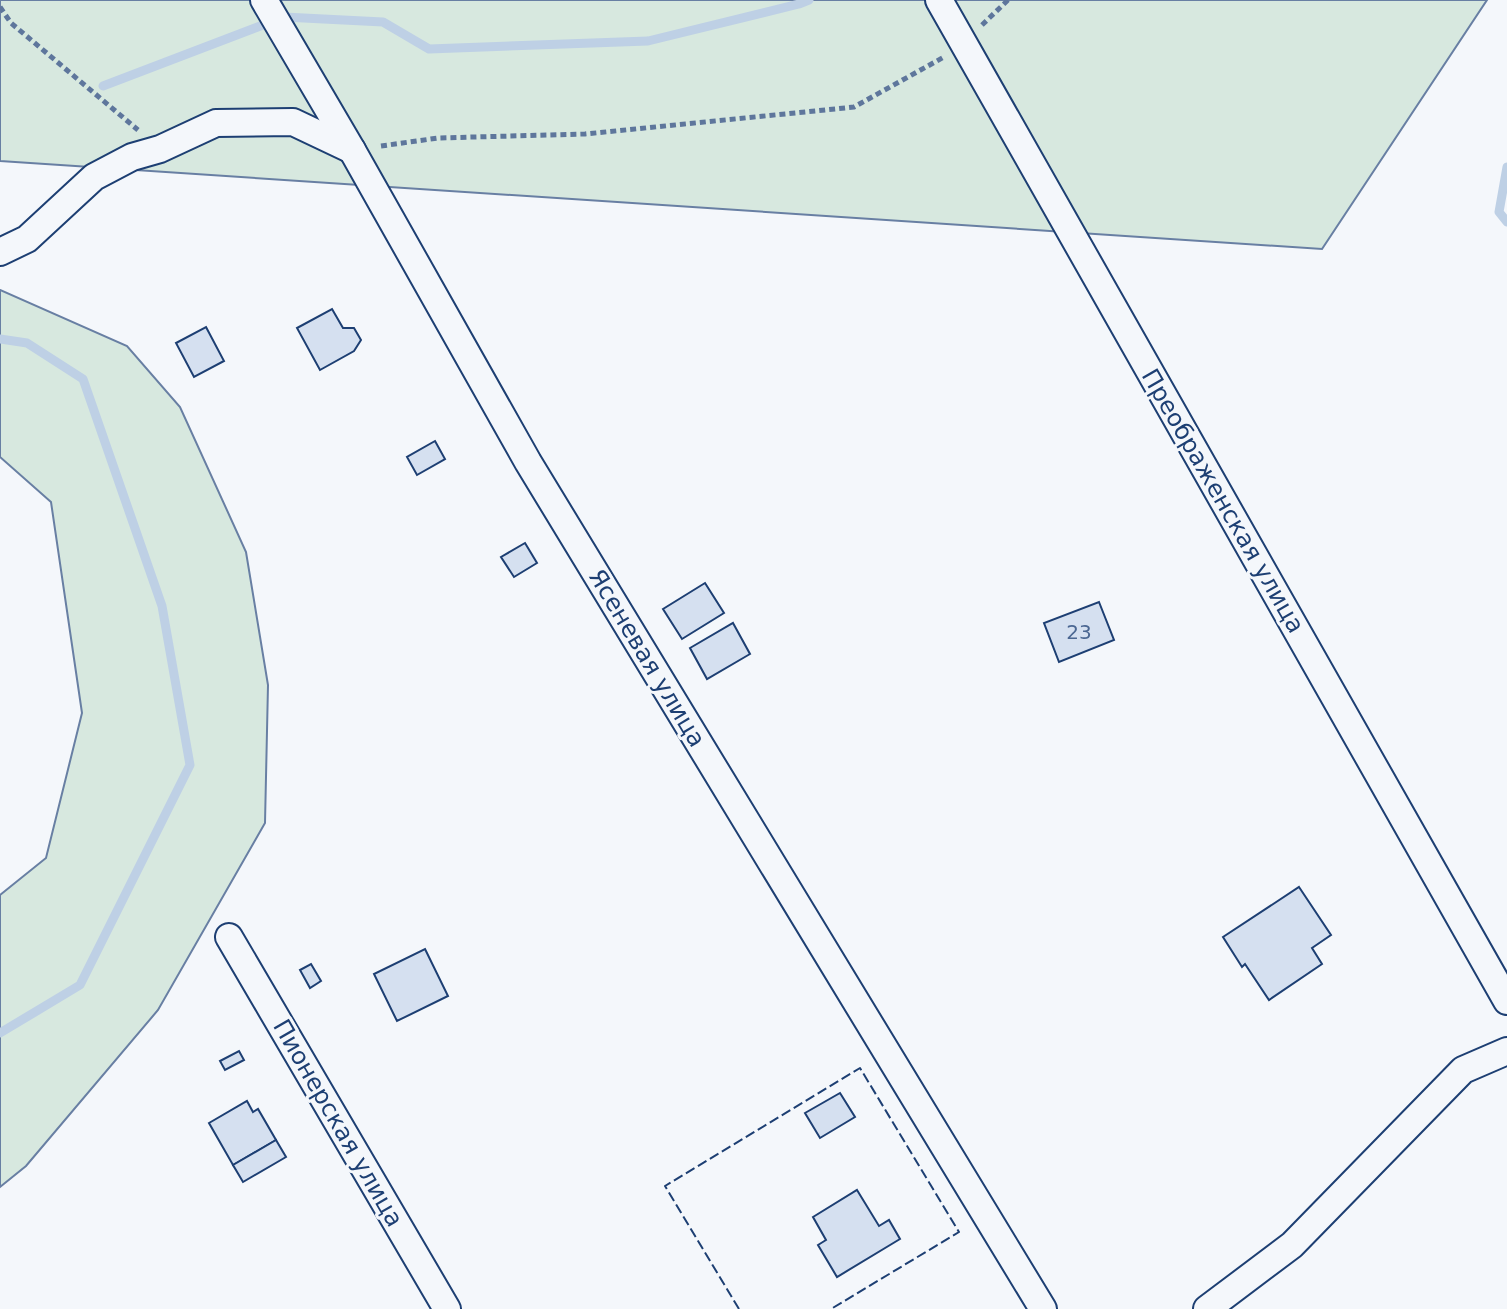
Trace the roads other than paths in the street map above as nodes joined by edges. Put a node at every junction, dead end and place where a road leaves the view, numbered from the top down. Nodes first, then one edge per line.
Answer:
1 (264, 0) edge
2 (939, 0) edge
3 (352, 150) junction
4 (0, 252) edge
5 (229, 937) dead end
6 (1507, 1001) edge
7 (1507, 1051) edge
8 (447, 1309) edge
9 (1043, 1309) edge
10 (1207, 1309) edge

1 - 3 street, Ясеневая улица
2 - 6 street, Преображенская улица
3 - 4 street
3 - 9 street, Ясеневая улица
5 - 8 street, Пионерская улица
7 - 10 street

